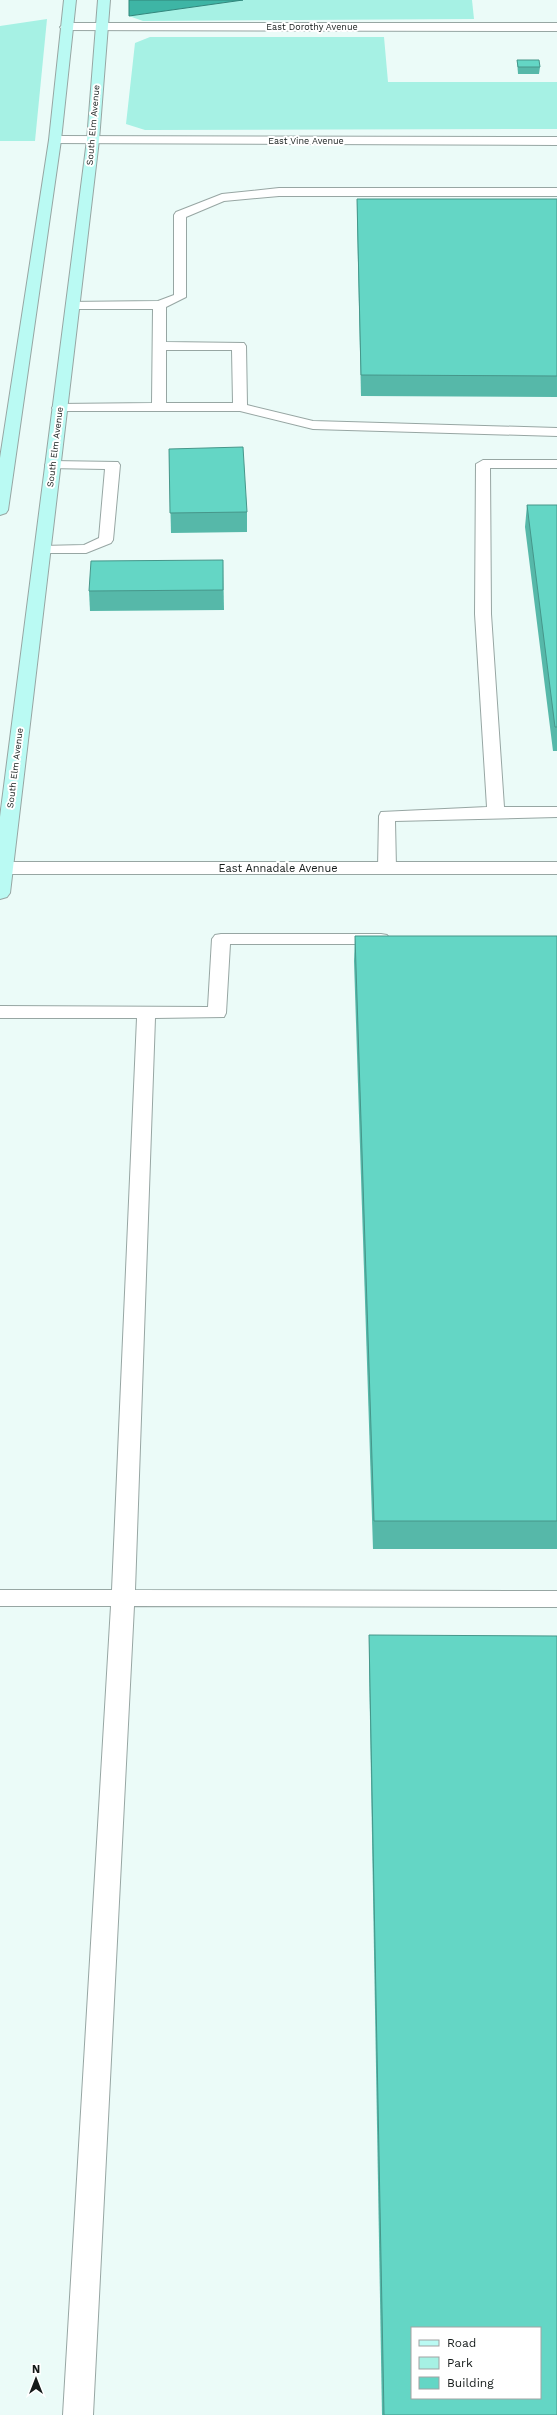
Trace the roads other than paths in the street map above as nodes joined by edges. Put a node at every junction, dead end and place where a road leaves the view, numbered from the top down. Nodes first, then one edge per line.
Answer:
1 (70, 0) edge
2 (104, 0) edge
3 (66, 27) junction
4 (100, 27) junction
5 (557, 27) edge
6 (55, 140) junction
7 (93, 140) junction
8 (557, 141) edge
9 (557, 192) edge
10 (72, 305) junction
11 (160, 305) junction
12 (160, 346) junction
13 (159, 407) junction
14 (240, 407) junction
15 (59, 408) junction
16 (557, 432) edge
17 (4, 460) edge
18 (557, 464) edge
19 (52, 465) junction
20 (0, 510) edge
21 (42, 550) junction
22 (496, 812) junction
23 (557, 812) edge
24 (1, 868) edge
25 (387, 868) junction
26 (557, 868) edge
27 (0, 893) edge
28 (397, 939) edge
29 (0, 1012) edge
30 (146, 1013) junction
31 (0, 1598) edge
32 (123, 1598) junction
33 (557, 1598) edge
34 (78, 2415) edge

1 - 3 main road
2 - 4 main road, South Elm Avenue
3 - 4 street, East Dorothy Avenue
3 - 6 main road
4 - 5 street, East Dorothy Avenue
4 - 7 main road, South Elm Avenue
6 - 7 street, East Vine Avenue
6 - 17 main road
7 - 8 street, East Vine Avenue
7 - 10 main road, South Elm Avenue
9 - 11 lane
10 - 11 lane
10 - 15 main road, South Elm Avenue
11 - 12 lane
12 - 13 lane
12 - 14 lane
13 - 14 lane
13 - 15 lane
14 - 16 lane
15 - 19 main road, South Elm Avenue
17 - 20 main road
18 - 22 lane
19 - 21 main road, South Elm Avenue
19 - 21 lane
21 - 24 main road, South Elm Avenue
22 - 23 lane
22 - 25 lane
24 - 25 street, East Annadale Avenue
24 - 27 main road, South Elm Avenue
25 - 26 street, East Annadale Avenue
28 - 30 lane
29 - 30 lane
30 - 32 lane
31 - 32 lane
32 - 33 lane
32 - 34 lane

